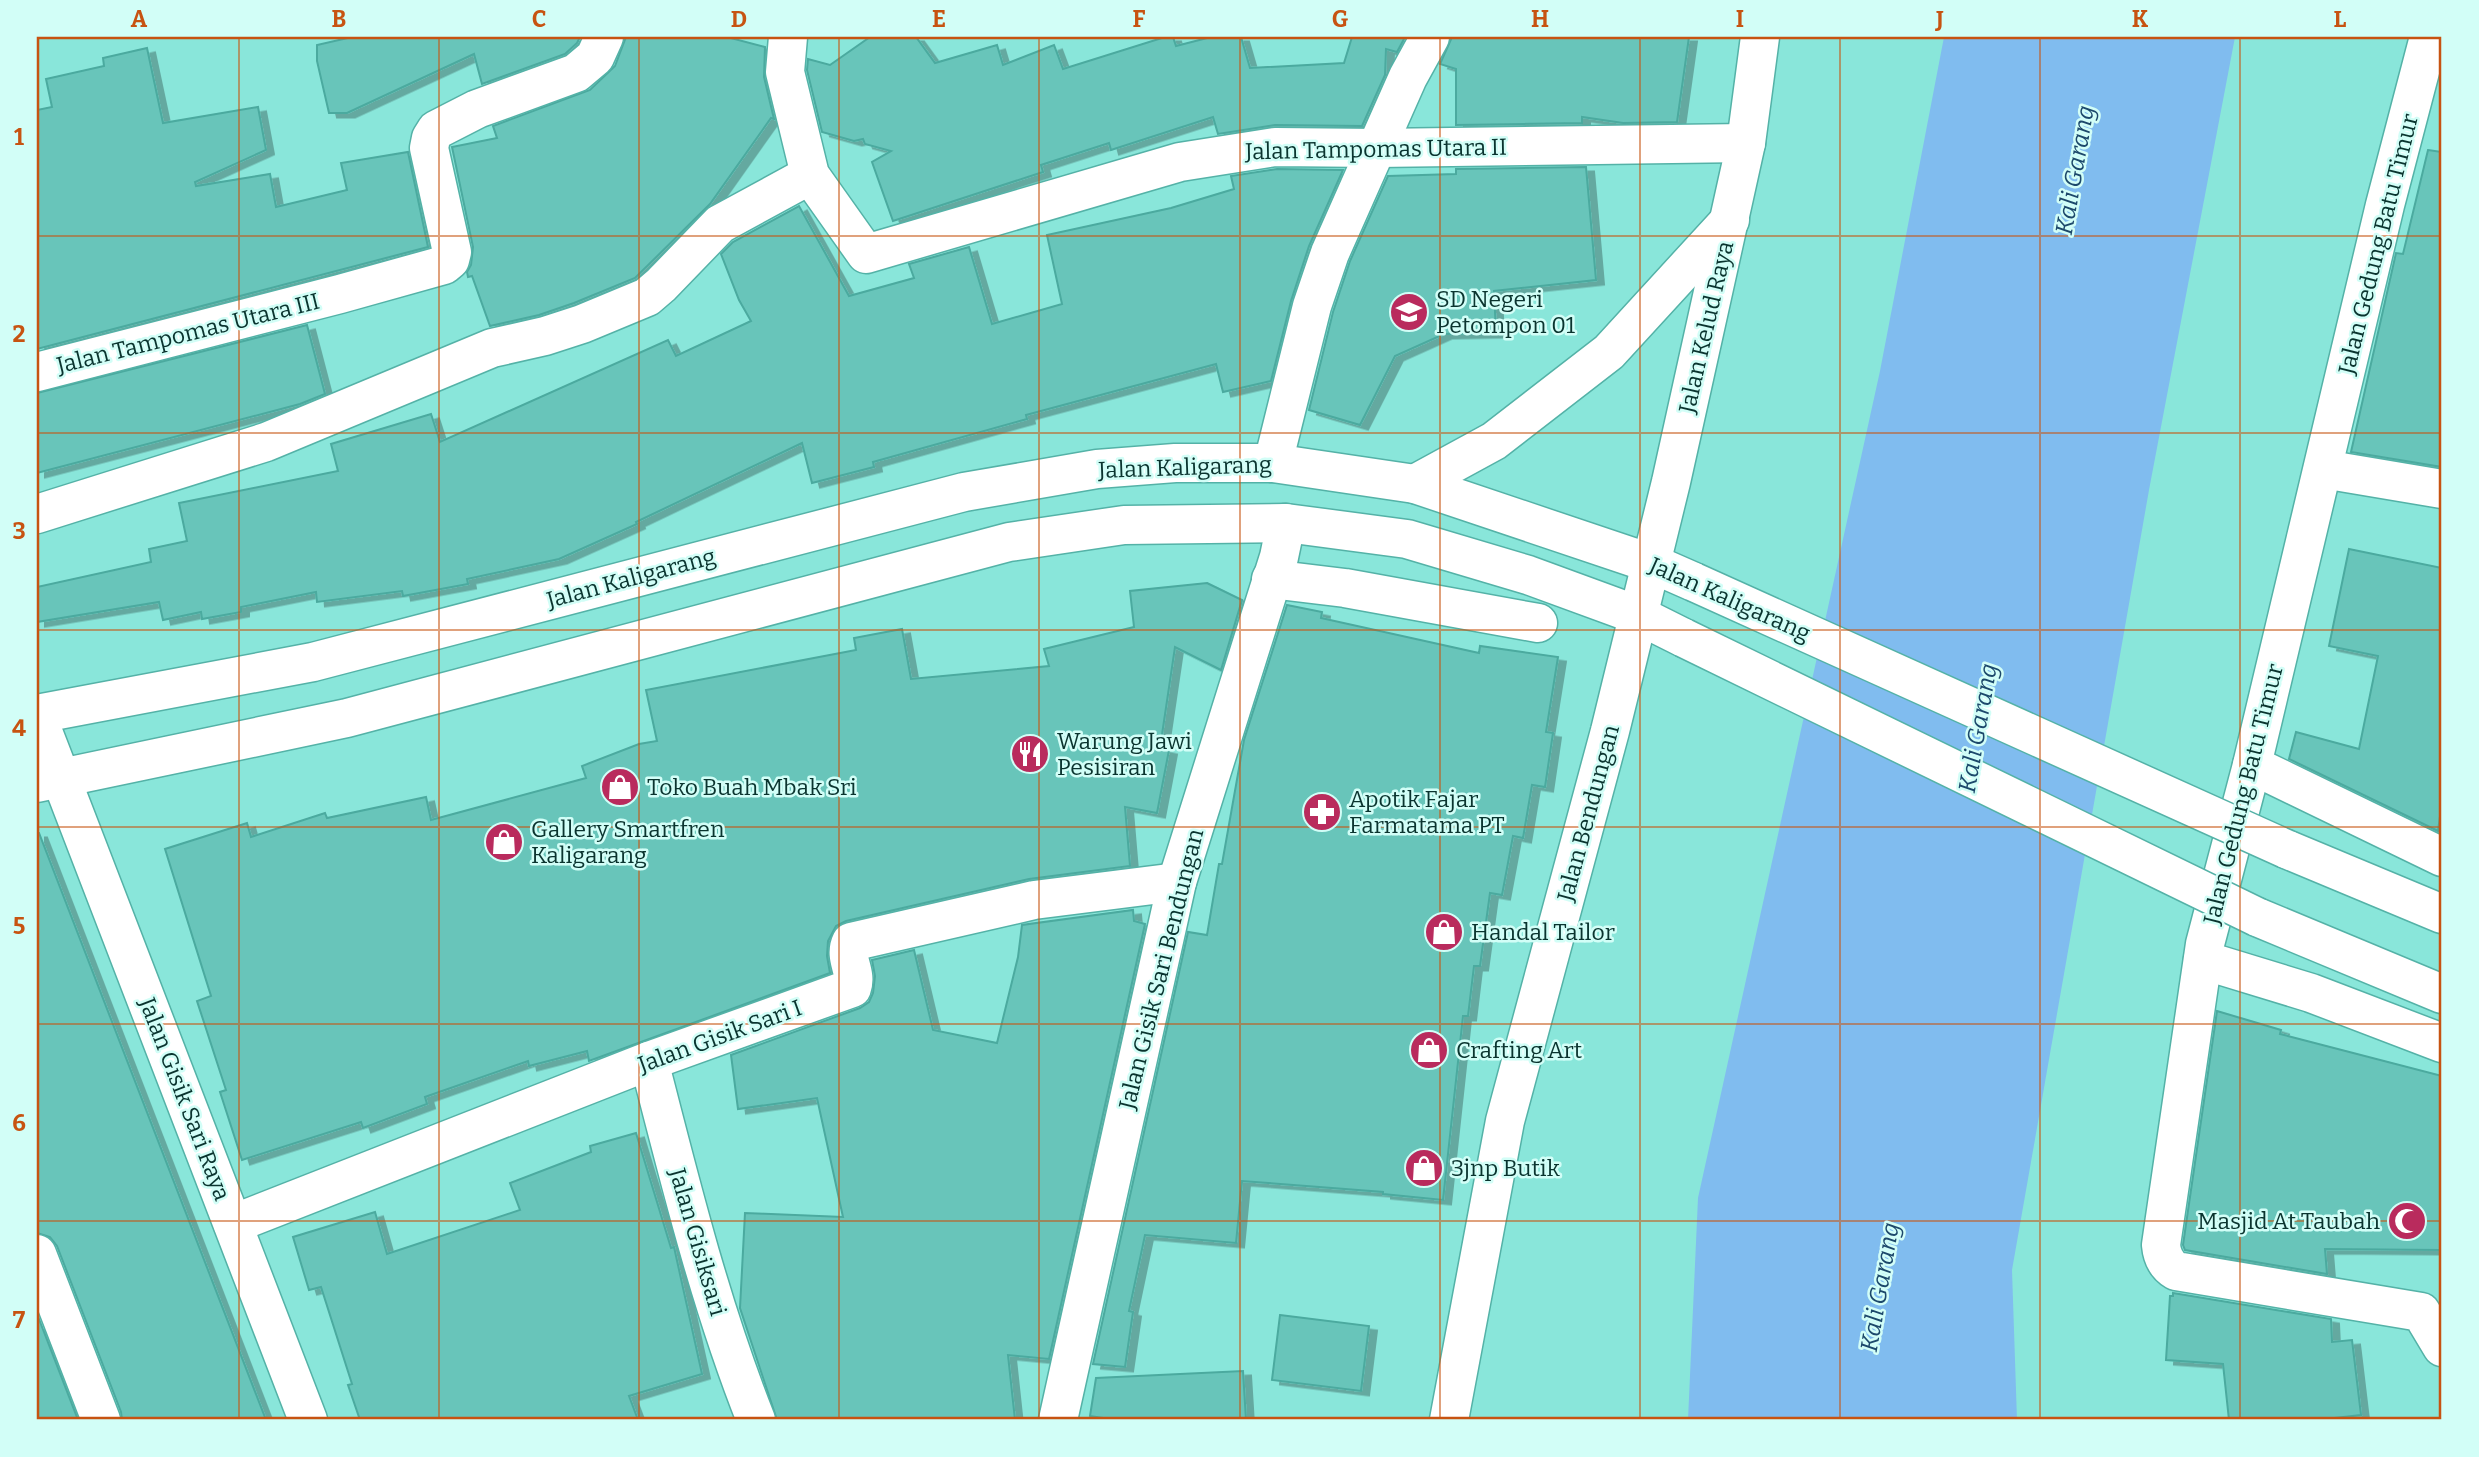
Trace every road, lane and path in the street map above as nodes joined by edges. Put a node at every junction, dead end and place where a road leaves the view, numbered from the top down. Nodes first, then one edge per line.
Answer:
1 (604, 37) edge
2 (788, 37) edge
3 (1430, 37) edge
4 (1760, 37) edge
5 (2429, 37) edge
6 (1746, 143) junction
7 (1377, 148) junction
8 (810, 175) junction
9 (1730, 220) junction
10 (37, 372) edge
11 (1273, 463) junction
12 (2323, 469) junction
13 (1415, 484) junction
14 (2442, 489) edge
15 (37, 514) edge
16 (1286, 523) junction
17 (836, 524) junction
18 (1653, 564) junction
19 (1271, 579) junction
20 (860, 581) junction
21 (1640, 616) junction
22 (1538, 624) dead end
23 (37, 715) edge
24 (2252, 765) junction
25 (49, 781) edge
26 (2442, 858) edge
27 (1177, 881) junction
28 (2442, 914) edge
29 (2203, 960) junction
30 (2442, 994) edge
31 (2442, 1043) edge
32 (649, 1061) junction
33 (233, 1224) junction
34 (37, 1254) edge
35 (2432, 1301) edge
36 (2442, 1347) edge
37 (1055, 1419) edge
38 (101, 1420) edge
39 (308, 1420) edge
40 (756, 1420) edge
41 (1449, 1420) edge

1 - 10 main road, Jalan Tampomas Utara III
2 - 8 main road
3 - 7 main road
4 - 6 main road, Jalan Kelud Raya
5 - 12 main road, Jalan Gedung Batu Timur
6 - 7 main road, Jalan Tampomas Utara II
6 - 9 main road, Jalan Kelud Raya
7 - 8 main road, Jalan Tampomas Utara II
7 - 11 main road
8 - 15 main road
9 - 13 main road
9 - 18 main road, Jalan Kelud Raya
11 - 13 main road, Jalan Kaligarang
11 - 17 main road, Jalan Kaligarang
12 - 14 main road
12 - 24 main road, Jalan Gedung Batu Timur
13 - 18 main road, Jalan Kaligarang
16 - 19 main road, Jalan Gisik Sari Bendungan
16 - 20 main road
16 - 21 main road
17 - 20 main road
17 - 23 main road, Jalan Kaligarang
18 - 21 main road, Jalan Kelud Raya
18 - 28 main road, Jalan Kaligarang, bridge
19 - 22 main road
19 - 27 main road, Jalan Gisik Sari Bendungan
20 - 25 main road
21 - 30 main road, bridge
21 - 41 main road, Jalan Bendungan
23 - 25 main road, Jalan Kaligarang
24 - 26 main road
24 - 29 main road, Jalan Gedung Batu Timur
25 - 33 main road, Jalan Gisik Sari Raya
27 - 32 main road, Jalan Gisik Sari I
27 - 37 main road, Jalan Gisik Sari Bendungan
29 - 31 main road
29 - 35 main road, Jalan Gedung Batu Timur
32 - 33 main road, Jalan Gisik Sari I
32 - 40 main road, Jalan Gisiksari
33 - 39 main road, Jalan Gisik Sari Raya
34 - 38 main road
35 - 36 main road, Jalan Gedung Batu Timur

